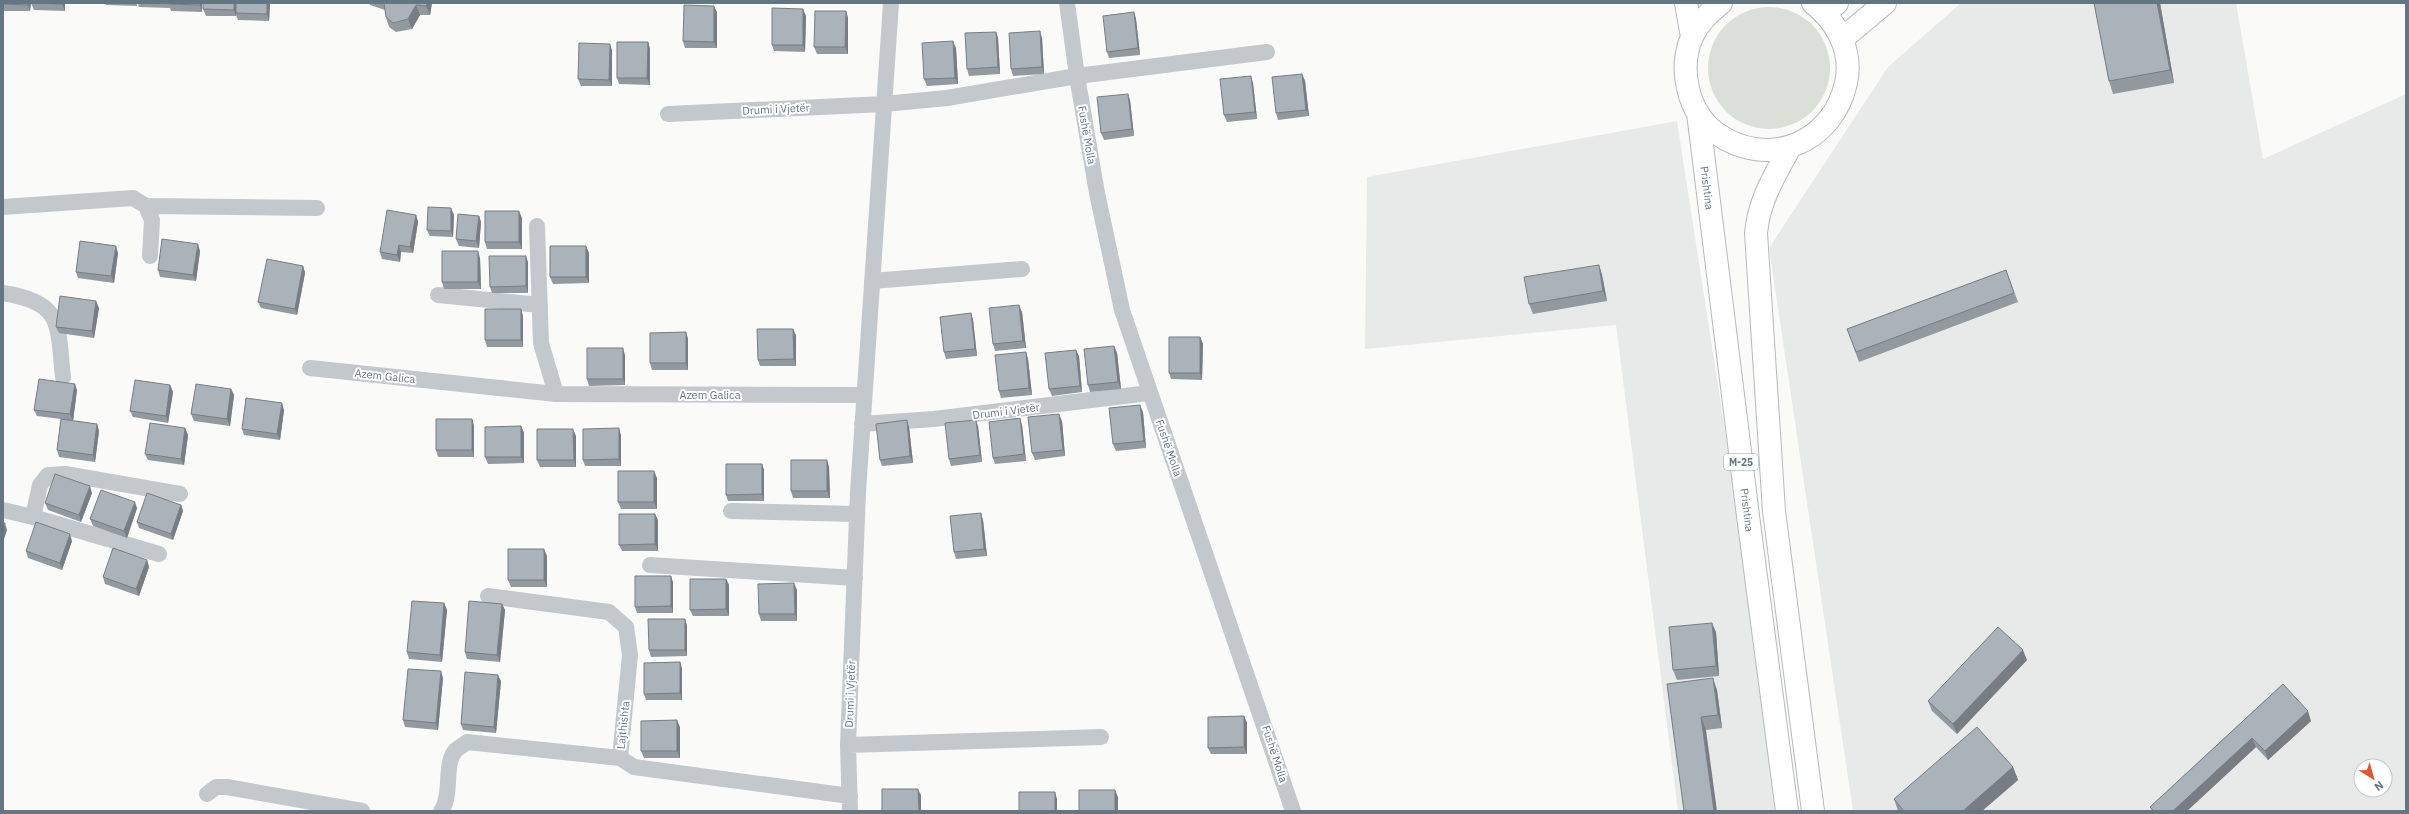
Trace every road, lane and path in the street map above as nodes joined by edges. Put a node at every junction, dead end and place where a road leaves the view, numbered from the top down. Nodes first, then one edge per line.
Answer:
1 (891, 3) edge
2 (1067, 3) edge
3 (1686, 3) edge
4 (1721, 3) edge
5 (1884, 3) edge
6 (1825, 6) edge
7 (1692, 38) junction
8 (1842, 39) junction
9 (1267, 52) dead end
10 (1077, 76) junction
11 (884, 104) junction
12 (1698, 113) junction
13 (668, 114) dead end
14 (1790, 147) junction
15 (146, 206) junction
16 (3, 207) edge
17 (317, 208) dead end
18 (537, 226) dead end
19 (150, 256) dead end
20 (1022, 269) dead end
21 (872, 281) junction
22 (3, 293) edge
23 (438, 295) dead end
24 (540, 305) junction
25 (310, 368) dead end
26 (64, 377) dead end
27 (1150, 393) junction
28 (556, 394) junction
29 (864, 395) junction
30 (862, 424) junction
31 (180, 494) dead end
32 (3, 510) edge
33 (731, 511) dead end
34 (857, 514) junction
35 (34, 517) junction
36 (159, 554) dead end
37 (650, 564) dead end
38 (855, 578) junction
39 (488, 596) dead end
40 (1101, 738) dead end
41 (848, 745) junction
42 (620, 758) junction
43 (207, 794) dead end
44 (850, 804) edge
45 (362, 811) edge
46 (441, 811) edge
47 (1294, 811) edge
48 (1787, 811) edge
49 (1813, 811) edge

1 - 11 street, Drumi i Vjetër
2 - 10 street, Fushë Molla
3 - 7 main road, M-25
4 - 7 main road, Prishtina / M-25
5 - 8 main road
6 - 8 main road, Prishtina / M-25
7 - 12 main road, Prishtina / M-25
8 - 14 main road, Prishtina / M-25
9 - 10 street
10 - 11 street
10 - 27 street, Fushë Molla
11 - 13 street, Drumi i Vjetër
11 - 21 street, Drumi i Vjetër
12 - 14 main road, Prishtina / M-25
12 - 48 main road, Prishtina / M-25
14 - 49 main road, M-25
15 - 16 street
15 - 17 street
15 - 19 street
18 - 24 street
20 - 21 street
21 - 29 street, Drumi i Vjetër
22 - 26 street
23 - 24 street
24 - 28 street
25 - 28 street, Azem Galica
27 - 30 street, Drumi i Vjetër
27 - 47 street, Fushë Molla
28 - 29 street, Azem Galica
29 - 30 street, Drumi i Vjetër
30 - 34 street, Drumi i Vjetër
31 - 35 street
32 - 35 street
33 - 34 street
34 - 38 street, Drumi i Vjetër
35 - 36 street
37 - 38 street
38 - 41 street, Drumi i Vjetër
39 - 42 street, Lajthishta
40 - 41 street
41 - 44 street, Drumi i Vjetër
42 - 44 street, Lajthishta
42 - 46 street
43 - 45 street

